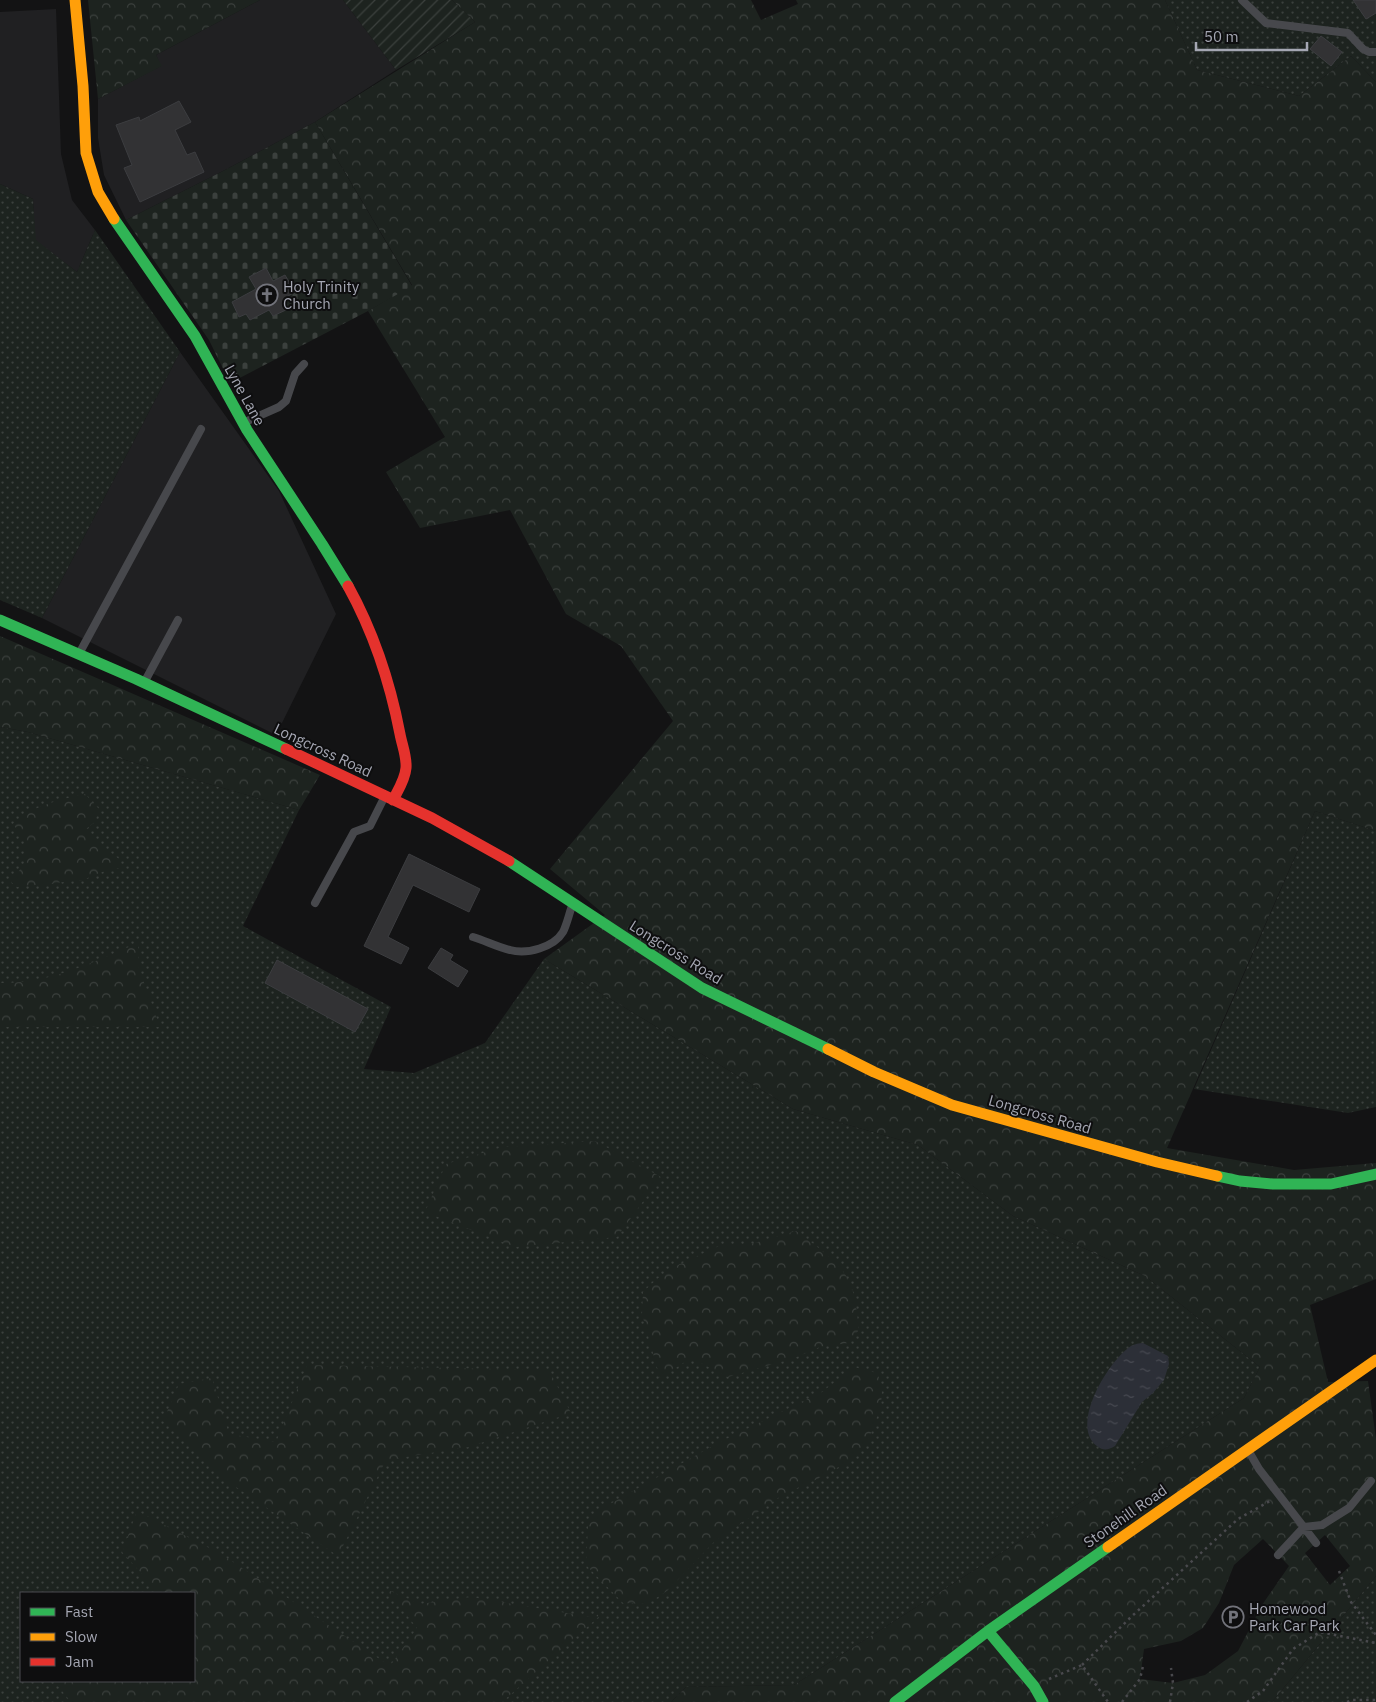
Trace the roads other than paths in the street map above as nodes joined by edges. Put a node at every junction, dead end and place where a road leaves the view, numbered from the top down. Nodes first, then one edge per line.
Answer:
1 (75, 0) edge
2 (1242, 0) edge
3 (1376, 52) edge
4 (304, 364) dead end
5 (243, 423) junction
6 (201, 429) dead end
7 (0, 620) edge
8 (178, 620) dead end
9 (79, 654) junction
10 (144, 683) junction
11 (389, 798) junction
12 (315, 903) dead end
13 (573, 904) junction
14 (473, 937) dead end
15 (1376, 1174) edge
16 (1376, 1360) edge
17 (1247, 1449) junction
18 (1370, 1481) dead end
19 (1304, 1528) junction
20 (1316, 1543) dead end
21 (1278, 1555) dead end
22 (988, 1631) junction
23 (895, 1702) edge
24 (1043, 1702) edge

1 - 5 street, Lyne Lane
2 - 3 lane
4 - 5 lane
5 - 11 street, Lyne Lane
6 - 9 lane
7 - 9 street, Longcross Road
8 - 10 lane
9 - 10 street, Longcross Road
10 - 11 street, Longcross Road
11 - 12 lane
11 - 13 street, Longcross Road
13 - 14 lane
13 - 15 street, Longcross Road
16 - 17 street, Stonehill Road
17 - 19 lane
17 - 22 street, Stonehill Road
18 - 19 lane
19 - 20 lane
19 - 21 lane
22 - 23 street, Stonehill Road
22 - 24 street

